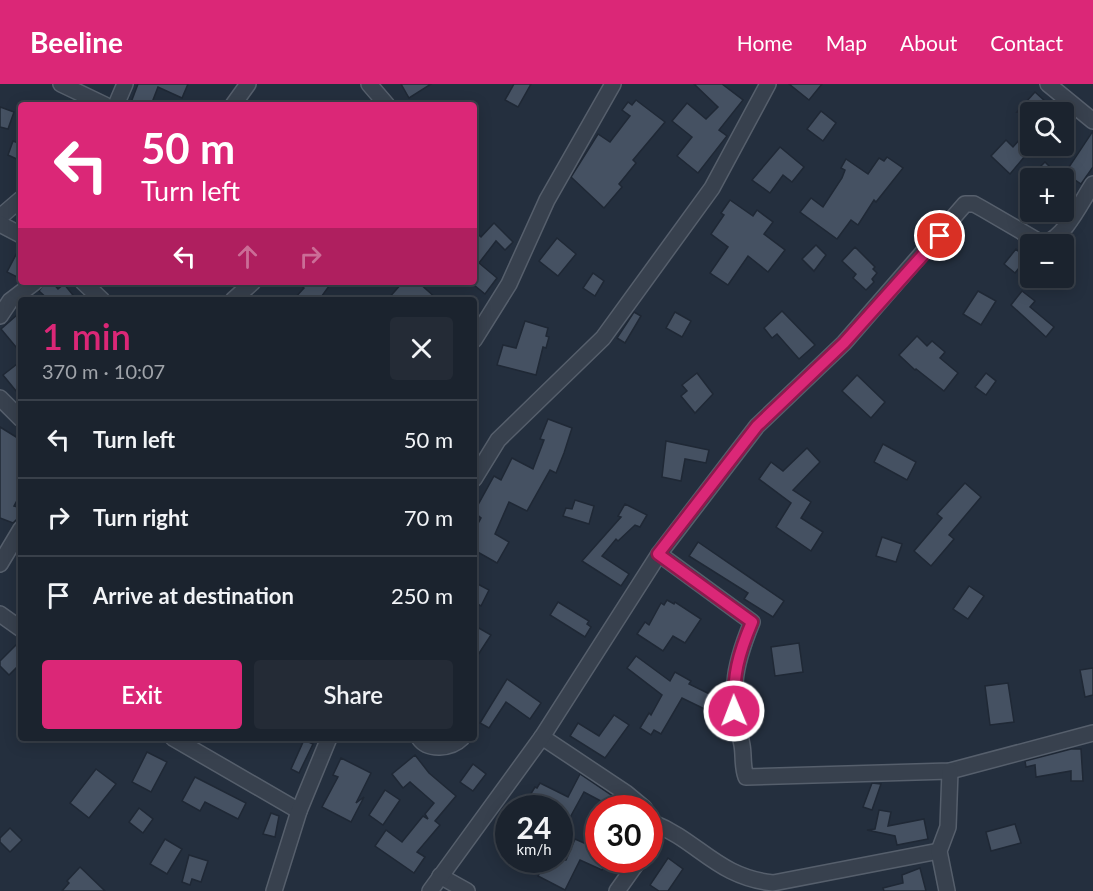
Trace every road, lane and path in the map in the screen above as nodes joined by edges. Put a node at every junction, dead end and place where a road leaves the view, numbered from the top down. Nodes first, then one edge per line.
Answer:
1 (61, 84) edge
2 (125, 84) edge
3 (248, 84) edge
4 (369, 84) edge
5 (613, 84) edge
6 (768, 84) edge
7 (1048, 84) edge
8 (99, 102) edge
9 (117, 102) edge
10 (235, 102) edge
11 (384, 102) edge
12 (1093, 121) edge
13 (1093, 184) edge
14 (18, 202) edge
15 (0, 217) edge
16 (0, 224) edge
17 (18, 233) edge
18 (31, 285) edge
19 (86, 285) edge
20 (250, 285) edge
21 (99, 297) edge
22 (236, 297) edge
23 (0, 316) edge
24 (477, 335) edge
25 (0, 398) edge
26 (18, 416) edge
27 (477, 474) edge
28 (18, 531) edge
29 (6, 541) edge
30 (658, 554) junction
31 (0, 564) edge
32 (0, 614) edge
33 (18, 627) edge
34 (1093, 734) edge
35 (542, 737) junction
36 (177, 741) edge
37 (328, 741) edge
38 (421, 741) edge
39 (457, 741) edge
40 (950, 771) junction
41 (628, 795) edge
42 (299, 811) junction
43 (663, 826) edge
44 (668, 829) junction
45 (663, 832) edge
46 (939, 851) junction
47 (630, 873) edge
48 (440, 876) junction
49 (274, 891) edge
50 (430, 891) edge
51 (467, 891) edge
52 (617, 891) edge
53 (947, 891) edge

1 - 8 street
2 - 9 street
3 - 10 street
4 - 11 street
5 - 24 street
6 - 27 street
7 - 12 street
13 - 30 street
14 - 15 street
16 - 17 street
18 - 23 street
19 - 21 street
20 - 22 street
25 - 26 street
28 - 29 street
29 - 31 street
30 - 35 street
30 - 40 street
32 - 33 street
34 - 40 street
35 - 41 street
35 - 48 street
36 - 42 street
37 - 42 street
38 - 39 street
40 - 46 street
42 - 49 street
43 - 44 street
44 - 45 street
44 - 46 street
46 - 53 street
47 - 52 street
48 - 50 street
48 - 51 street

